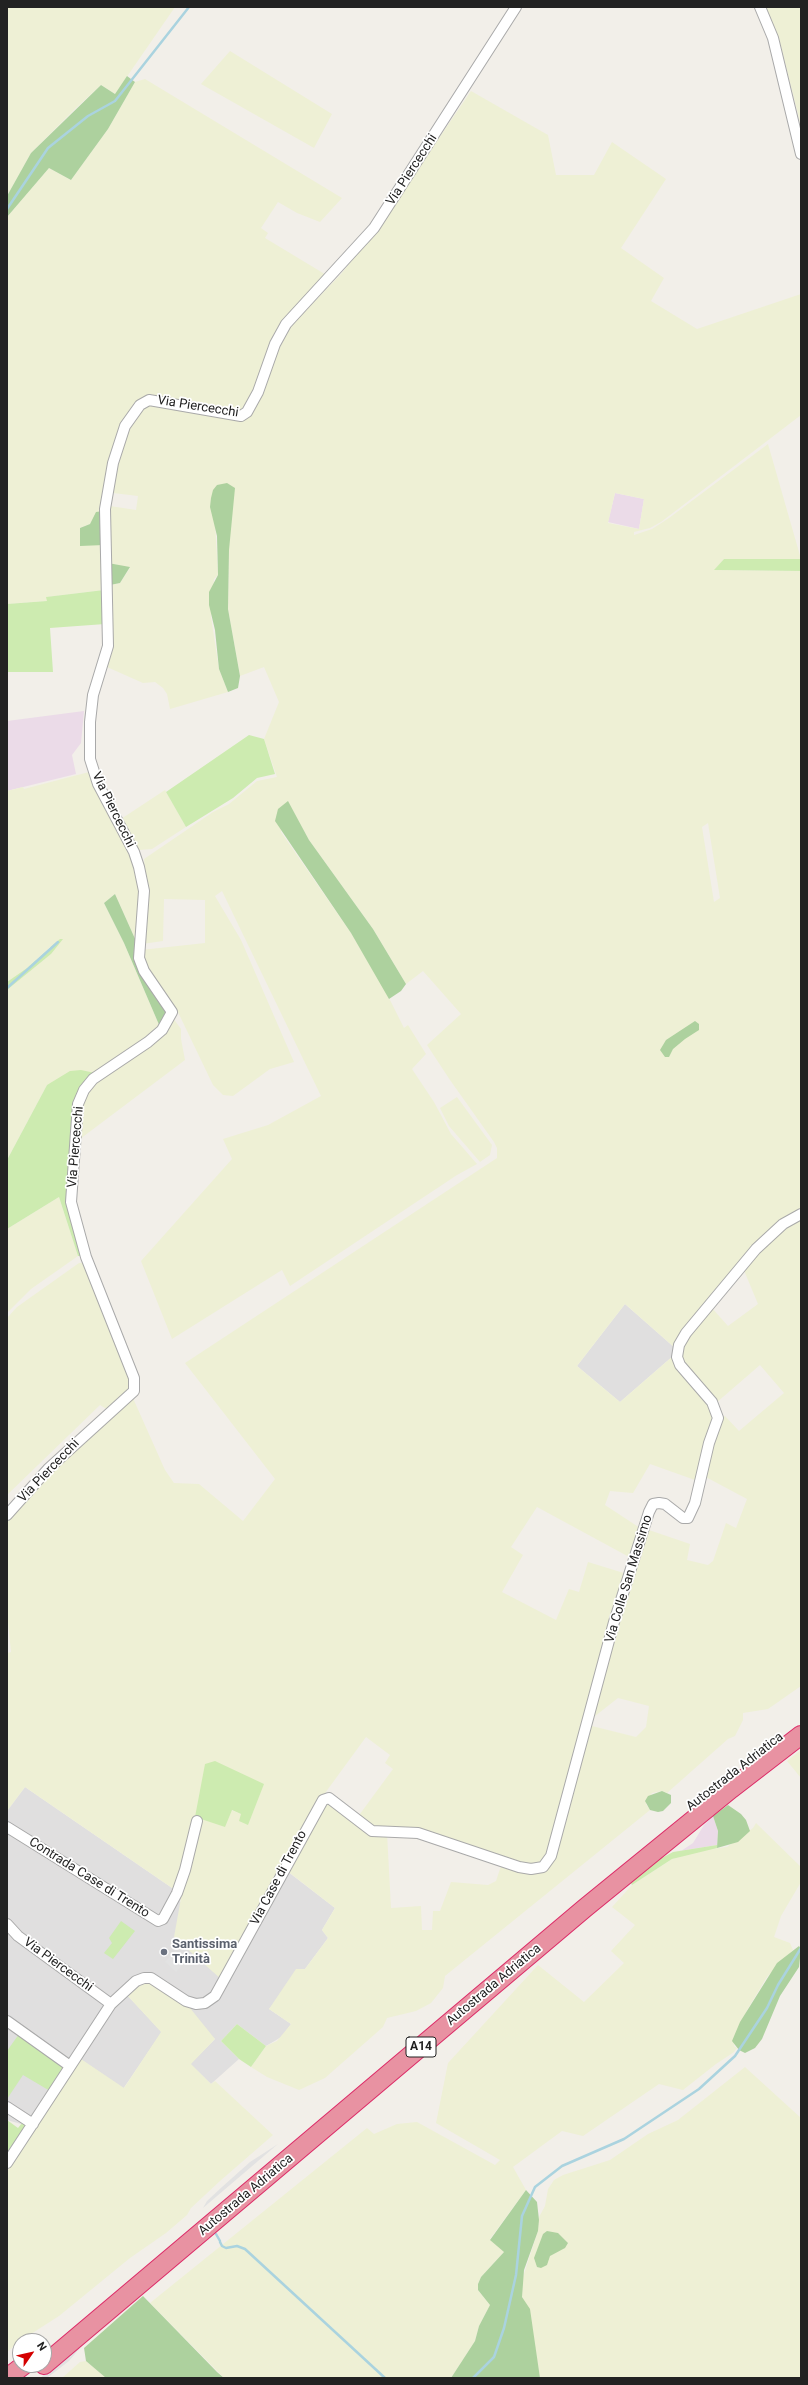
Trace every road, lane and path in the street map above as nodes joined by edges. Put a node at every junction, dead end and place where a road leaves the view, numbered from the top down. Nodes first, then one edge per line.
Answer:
1 (516, 7) edge
2 (760, 7) edge
3 (801, 154) edge
4 (801, 1214) edge
5 (7, 1515) edge
6 (801, 1720) edge
7 (801, 1735) edge
8 (197, 1821) dead end
9 (7, 1826) edge
10 (543, 1867) joint
11 (7, 1924) edge
12 (111, 2004) junction
13 (7, 2021) edge
14 (70, 2066) junction
15 (7, 2107) edge
16 (33, 2124) junction
17 (7, 2163) edge
18 (52, 2343) edge
19 (52, 2358) edge

1 - 5 street, Via Piercecchi
2 - 3 street
4 - 10 street, Via Colle San Massimo
6 - 18 highway, Autostrada Adriatica / A14
7 - 19 highway, Autostrada Adriatica / A14
8 - 9 street, Contrada Case di Trento
10 - 12 street, Via Case di Trento
11 - 12 street, Via Piercecchi
12 - 14 street, Via Case di Trento
13 - 14 street
14 - 16 street, Via Case di Trento
15 - 16 street
16 - 17 street, Via Case di Trento

